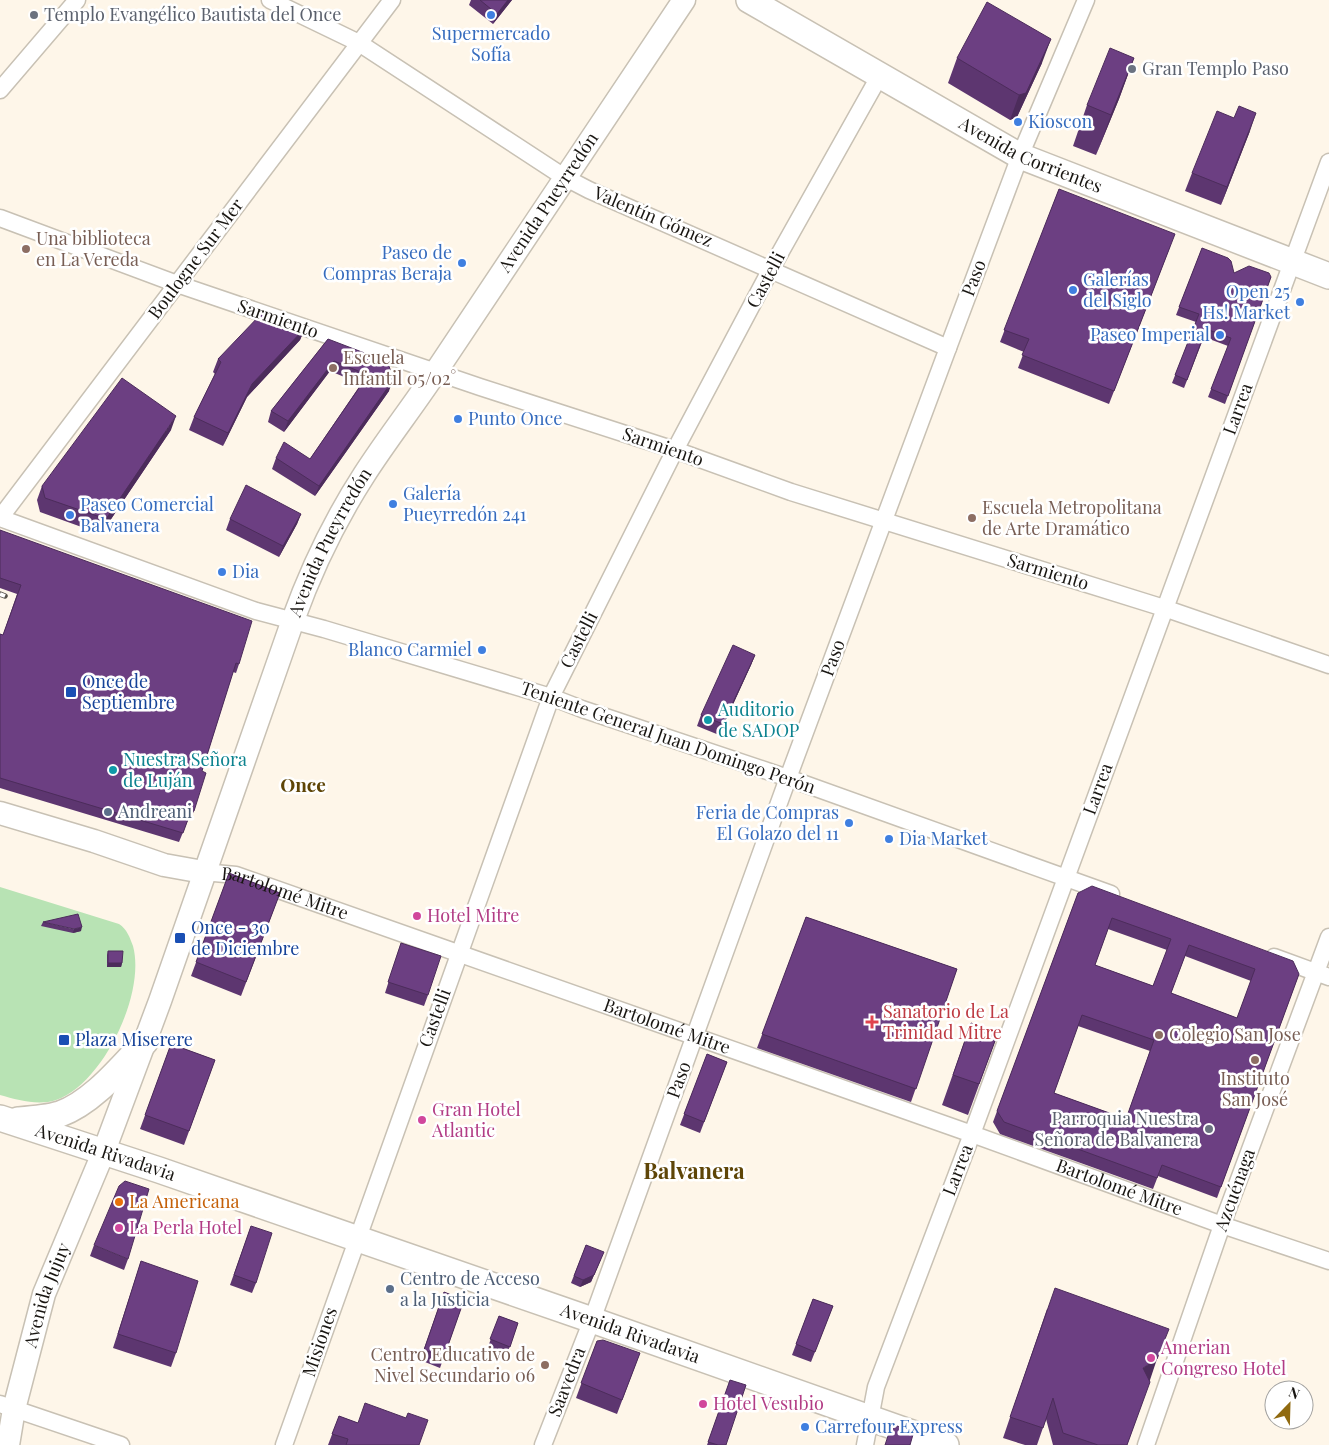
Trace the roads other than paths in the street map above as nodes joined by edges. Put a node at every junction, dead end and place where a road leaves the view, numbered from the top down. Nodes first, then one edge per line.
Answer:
1 (77, 0) edge
2 (270, 0) edge
3 (392, 0) edge
4 (684, 0) edge
5 (749, 0) edge
6 (1086, 0) edge
7 (359, 43) junction
8 (880, 75) junction
9 (0, 90) edge
10 (1020, 156) junction
11 (1329, 162) edge
12 (564, 177) junction
13 (0, 218) edge
14 (1292, 261) junction
15 (771, 269) junction
16 (1329, 276) edge
17 (177, 284) junction
18 (948, 348) junction
19 (436, 371) junction
20 (674, 450) junction
21 (0, 518) edge
22 (884, 521) junction
23 (1164, 608) junction
24 (293, 620) junction
25 (1329, 665) edge
26 (551, 697) junction
27 (788, 778) junction
28 (0, 813) edge
29 (204, 872) junction
30 (1066, 876) junction
31 (1121, 898) edge
32 (1329, 937) edge
33 (1261, 951) edge
34 (458, 952) junction
35 (1323, 975) edge
36 (695, 1037) junction
37 (145, 1042) junction
38 (5, 1119) edge
39 (972, 1134) junction
40 (104, 1151) junction
41 (1222, 1225) junction
42 (356, 1239) junction
43 (1329, 1261) edge
44 (592, 1320) junction
45 (7, 1407) edge
46 (871, 1418) junction
47 (8, 1445) edge
48 (121, 1445) edge
49 (284, 1445) edge
50 (543, 1445) edge
51 (865, 1445) edge
52 (946, 1445) edge
53 (1146, 1445) edge

1 - 9 street
2 - 7 street, Valentín Gómez
3 - 7 street, Boulogne Sur Mer
4 - 12 main road, Avenida Pueyrredón
5 - 8 main road, Avenida Corrientes
6 - 10 street, Paso
7 - 12 street, Valentín Gómez
7 - 17 street, Boulogne Sur Mer
8 - 10 main road, Avenida Corrientes
8 - 15 street, Castelli
10 - 14 main road, Avenida Corrientes
10 - 18 street, Paso
11 - 14 street, Larrea
12 - 15 street, Valentín Gómez
12 - 19 main road, Avenida Pueyrredón
13 - 17 street, Sarmiento
14 - 16 main road, Avenida Corrientes
14 - 23 street, Larrea
15 - 18 street, Valentín Gómez
15 - 20 street, Castelli
17 - 19 street, Sarmiento
17 - 21 street, Boulogne Sur Mer
18 - 22 street, Paso
19 - 20 street, Sarmiento
19 - 24 main road, Avenida Pueyrredón
20 - 22 street, Sarmiento
20 - 26 street, Castelli
21 - 24 street, Teniente General Juan Domingo Perón
22 - 23 street, Sarmiento
22 - 27 street, Paso
23 - 25 street, Sarmiento
23 - 30 street, Larrea
24 - 26 street, Teniente General Juan Domingo Perón
24 - 29 main road, Avenida Pueyrredón
26 - 27 street, Teniente General Juan Domingo Perón
26 - 34 street, Castelli
27 - 30 street, Teniente General Juan Domingo Perón
27 - 36 street, Paso
28 - 29 main road, Bartolomé Mitre
29 - 34 street, Bartolomé Mitre
29 - 37 main road, Avenida Pueyrredón
30 - 31 street, Teniente General Juan Domingo Perón
30 - 39 street, Larrea
32 - 35 street, Azcuénaga
33 - 35 street
34 - 36 street, Bartolomé Mitre
34 - 42 street, Castelli
35 - 41 street, Azcuénaga
36 - 39 street, Bartolomé Mitre
36 - 44 street, Paso
37 - 38 main road
37 - 40 main road, Avenida Pueyrredón
38 - 40 main road, Avenida Rivadavia
39 - 41 street, Bartolomé Mitre
39 - 46 street, Larrea
40 - 42 main road, Avenida Rivadavia
40 - 45 main road, Avenida Jujuy
41 - 43 street, Bartolomé Mitre
41 - 53 street, Azcuénaga
42 - 44 main road, Avenida Rivadavia
42 - 49 street, Misiones
44 - 46 main road, Avenida Rivadavia
44 - 50 street, Saavedra
45 - 47 main road, Avenida Jujuy
45 - 48 street
46 - 51 street, Larrea
46 - 52 main road, Avenida Rivadavia

